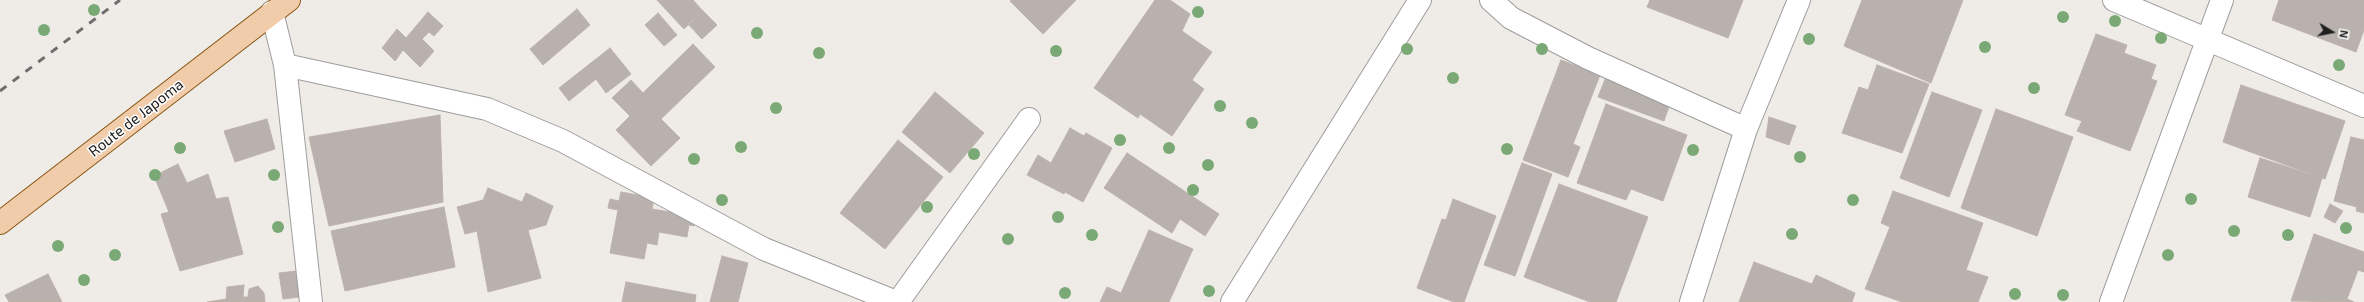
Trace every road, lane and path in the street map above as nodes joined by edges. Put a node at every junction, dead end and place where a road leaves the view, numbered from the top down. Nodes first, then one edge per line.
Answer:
1 (1420, 0) edge
2 (1491, 0) edge
3 (1799, 0) edge
4 (2114, 0) edge
5 (2222, 0) edge
6 (281, 6) edge
7 (2208, 39) junction
8 (285, 65) junction
9 (2364, 106) edge
10 (1029, 119) dead end
11 (1746, 129) junction
12 (0, 223) edge
13 (311, 302) edge
14 (897, 302) edge
15 (1232, 302) edge
16 (1690, 302) edge
17 (2111, 302) edge

1 - 15 street
2 - 11 street
3 - 11 street
4 - 7 street
5 - 7 street
6 - 8 street
6 - 12 main road, Route de Japoma
7 - 9 street
7 - 17 street
8 - 13 street
8 - 14 street
10 - 14 street
11 - 16 street

